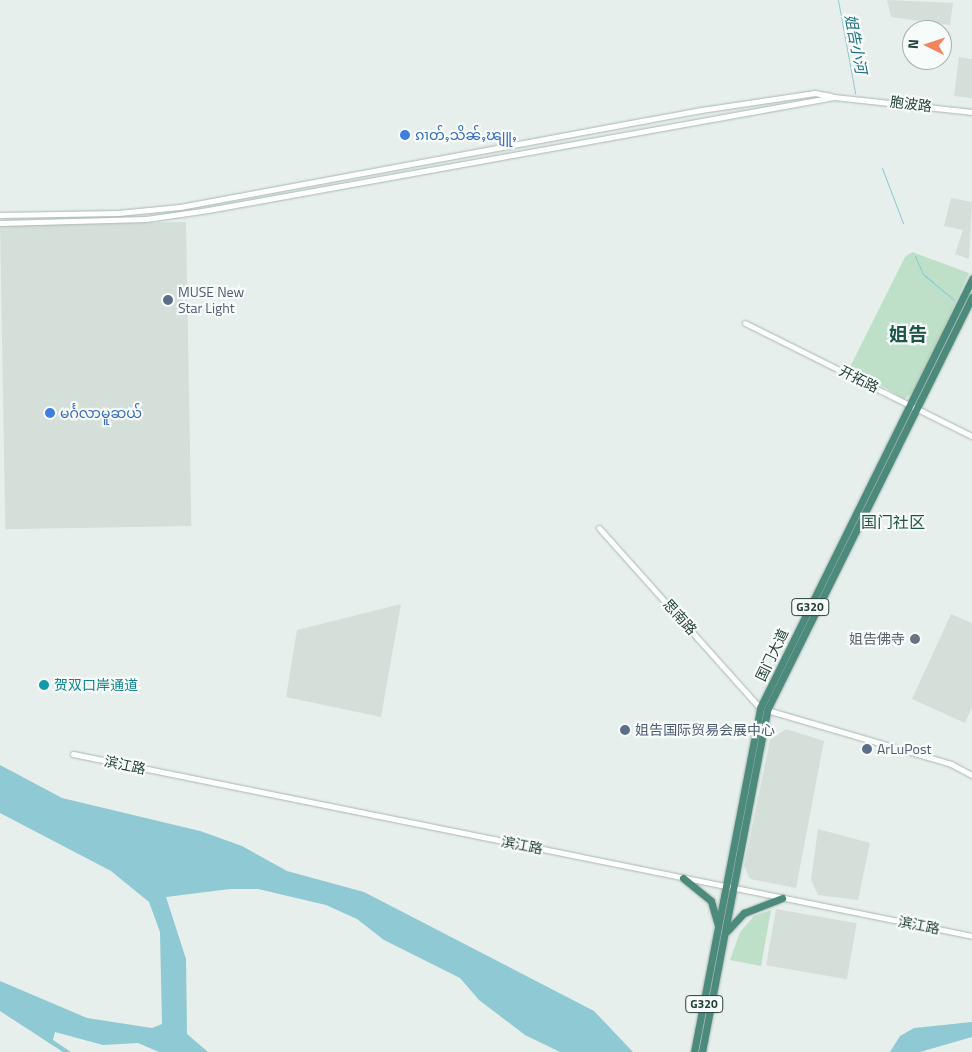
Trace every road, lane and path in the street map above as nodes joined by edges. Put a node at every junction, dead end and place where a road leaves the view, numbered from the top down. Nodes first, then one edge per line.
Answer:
1 (834, 97) junction
2 (972, 112) edge
3 (548, 138) junction
4 (550, 147) junction
5 (495, 148) junction
6 (496, 157) junction
7 (0, 215) edge
8 (0, 223) edge
9 (972, 279) edge
10 (972, 297) edge
11 (745, 323) dead end
12 (914, 407) junction
13 (972, 436) edge
14 (599, 528) dead end
15 (763, 709) junction
16 (73, 754) dead end
17 (972, 775) edge
18 (683, 878) junction
19 (723, 886) junction
20 (732, 887) junction
21 (782, 898) junction
22 (719, 929) junction
23 (726, 934) junction
24 (972, 936) edge
25 (717, 957) junction
26 (694, 1052) edge
27 (702, 1052) edge

1 - 2 street, 胞波路
1 - 3 street
1 - 4 street
3 - 4 street
3 - 5 street
4 - 6 street
5 - 6 street
5 - 7 street
6 - 8 street
9 - 12 highway, 国门大道 / G320
10 - 12 highway, 国门大道 / G320
11 - 12 street, 开拓路
12 - 13 street, 开拓路
12 - 15 highway, 国门大道 / G320
14 - 15 street, 思南路
15 - 17 street
15 - 19 highway, 国门大道 / G320
15 - 20 highway, 国门大道 / G320
16 - 18 street, 滨江路
18 - 19 street, 滨江路
18 - 22 highway
19 - 20 street, 滨江路
19 - 22 highway, 国门大道 / G320
20 - 21 street, 滨江路
20 - 23 highway, 国门大道 / G320
21 - 23 highway
21 - 24 street, 滨江路
22 - 25 highway, 国门大道 / G320
23 - 25 highway, 国门大道 / G320
25 - 26 highway, G320
25 - 27 highway, G320

